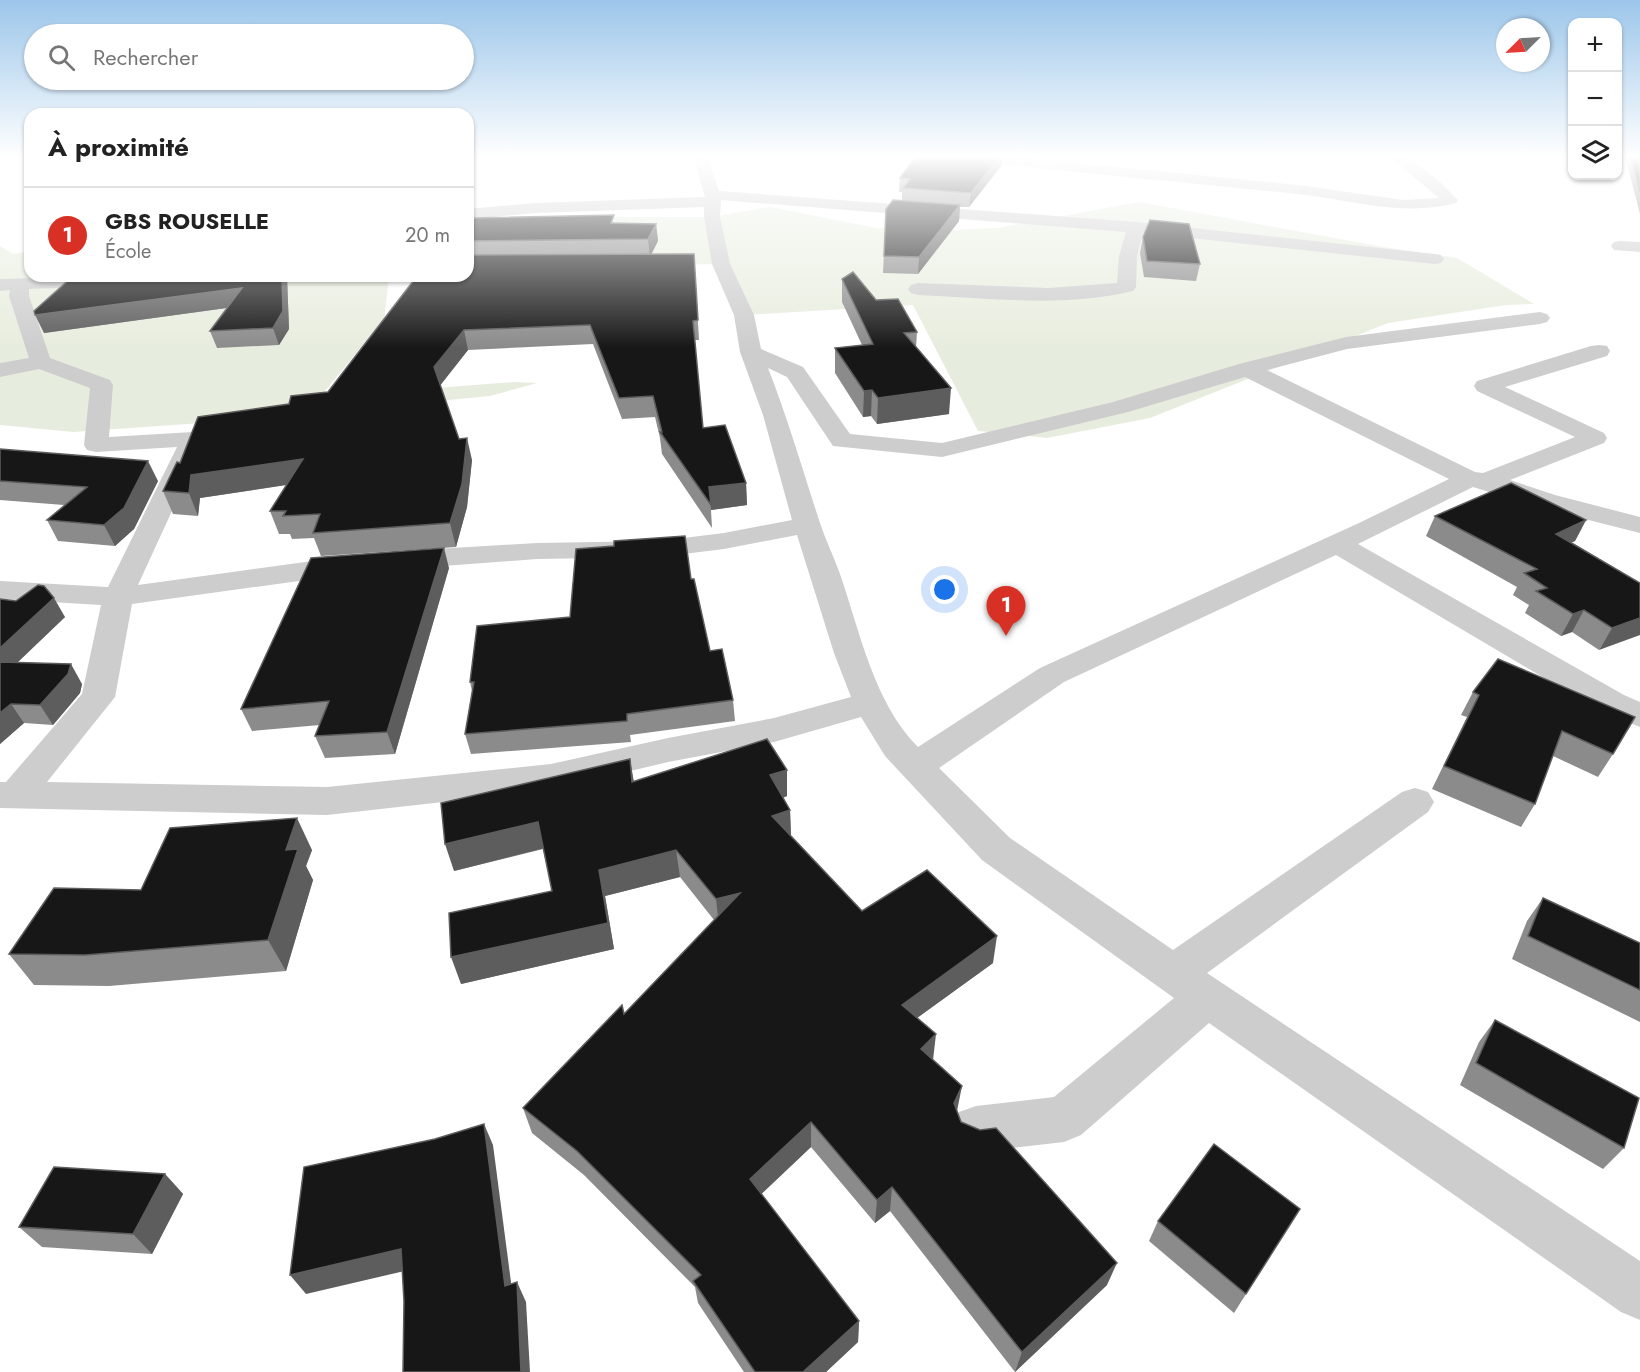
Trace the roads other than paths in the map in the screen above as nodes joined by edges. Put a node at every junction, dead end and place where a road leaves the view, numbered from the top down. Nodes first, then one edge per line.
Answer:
1 (712, 220) edge
2 (1034, 220) edge
3 (1136, 227) junction
4 (1620, 246) dead end
5 (1640, 247) edge
6 (1435, 259) dead end
7 (67, 282) edge
8 (10, 284) edge
9 (918, 289) dead end
10 (1540, 318) dead end
11 (1599, 351) dead end
12 (751, 352) junction
13 (40, 362) junction
14 (1247, 369) junction
15 (0, 370) edge
16 (1478, 480) junction
17 (807, 525) junction
18 (1640, 525) edge
19 (1337, 544) junction
20 (0, 590) edge
21 (118, 597) junction
22 (870, 703) junction
23 (1640, 715) edge
24 (916, 766) junction
25 (7, 795) edge
26 (1415, 802) dead end
27 (1191, 985) junction
28 (976, 1130) edge
29 (1640, 1293) edge

1 - 12 street
2 - 3 street
3 - 6 street
3 - 9 street
4 - 5 street
7 - 8 street
8 - 13 street
10 - 14 street
11 - 16 street
12 - 14 street
12 - 17 street
13 - 15 street
13 - 21 street
14 - 16 street
16 - 18 street
16 - 19 street
17 - 21 street
17 - 22 street
19 - 23 street
19 - 24 street
20 - 21 street
21 - 25 street
22 - 24 street
22 - 25 street
24 - 27 street
26 - 27 street
27 - 28 street
27 - 29 street

